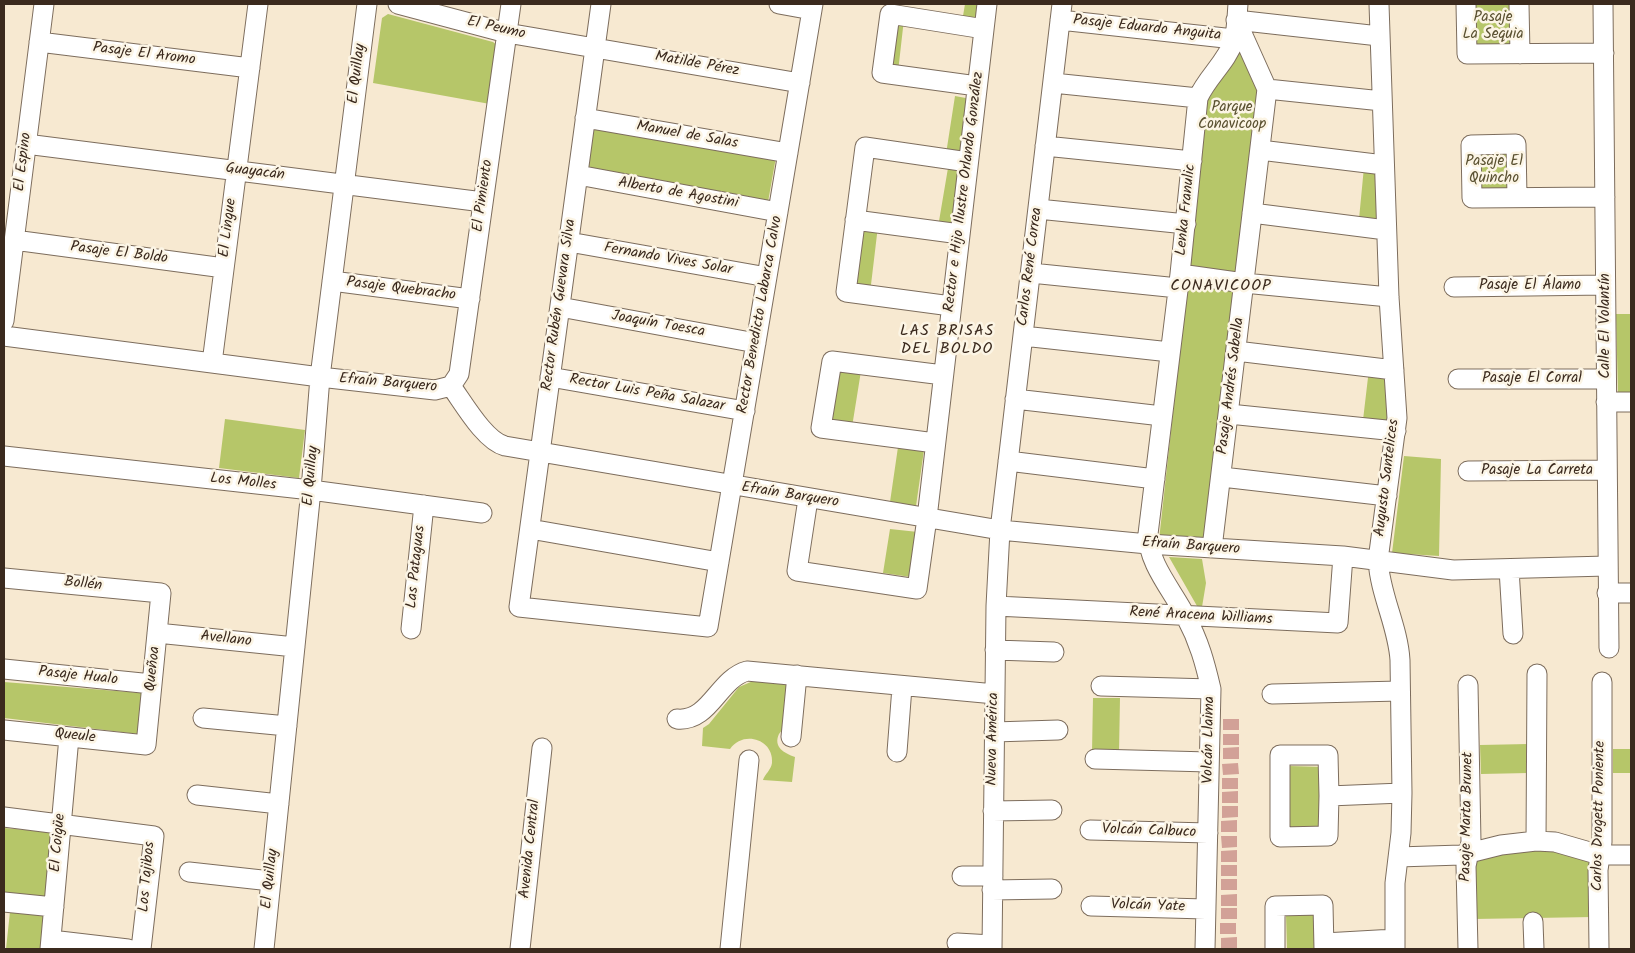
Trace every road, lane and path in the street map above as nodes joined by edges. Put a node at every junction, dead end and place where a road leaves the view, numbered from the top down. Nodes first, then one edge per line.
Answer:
1 (44, 4) edge
2 (258, 4) edge
3 (367, 4) edge
4 (398, 4) edge
5 (511, 4) edge
6 (601, 4) edge
7 (779, 4) edge
8 (987, 4) edge
9 (1379, 4) edge
10 (1466, 4) edge
11 (1519, 4) edge
12 (1603, 4) edge
13 (813, 7) edge
14 (1061, 12) edge
15 (1236, 21) edge
16 (984, 29) junction
17 (506, 32) junction
18 (1379, 36) junction
19 (39, 42) junction
20 (595, 48) junction
21 (1604, 53) junction
22 (1520, 54) junction
23 (250, 68) junction
24 (800, 83) junction
25 (1053, 83) junction
26 (977, 86) junction
27 (1267, 89) junction
28 (1198, 98) junction
29 (1382, 102) junction
30 (585, 118) junction
31 (26, 144) junction
32 (1045, 146) junction
33 (1260, 150) junction
34 (788, 153) junction
35 (1192, 161) junction
36 (968, 162) junction
37 (1384, 165) junction
38 (236, 171) junction
39 (578, 175) junction
40 (344, 184) junction
41 (1517, 197) junction
42 (1605, 197) junction
43 (483, 202) junction
44 (1038, 209) junction
45 (778, 212) junction
46 (1252, 213) junction
47 (855, 220) junction
48 (1186, 224) junction
49 (1386, 230) junction
50 (960, 234) junction
51 (14, 240) junction
52 (569, 242) junction
53 (224, 268) junction
54 (1030, 272) junction
55 (767, 278) junction
56 (332, 281) junction
57 (1179, 281) junction
58 (1244, 283) junction
59 (1605, 286) junction
60 (1454, 287) dead end
61 (1389, 297) junction
62 (470, 299) junction
63 (951, 306) junction
64 (560, 307) junction
65 (4, 321) edge
66 (4, 336) edge
67 (1022, 336) junction
68 (756, 343) junction
69 (1236, 351) junction
70 (1170, 352) junction
71 (212, 363) junction
72 (1394, 370) junction
73 (943, 375) junction
74 (320, 377) junction
75 (550, 377) junction
76 (1458, 379) dead end
77 (1606, 380) junction
78 (451, 386) junction
79 (1015, 399) junction
80 (1606, 402) junction
81 (1631, 402) edge
82 (745, 411) junction
83 (1229, 414) junction
84 (1162, 416) junction
85 (1396, 431) junction
86 (935, 444) junction
87 (540, 453) junction
88 (4, 456) edge
89 (1008, 461) junction
90 (1607, 470) junction
91 (1468, 471) dead end
92 (1222, 477) junction
93 (1155, 479) junction
94 (732, 486) junction
95 (311, 490) junction
96 (1388, 496) junction
97 (808, 499) junction
98 (424, 505) junction
99 (482, 513) dead end
100 (927, 518) junction
101 (530, 529) junction
102 (1000, 530) junction
103 (1148, 544) junction
104 (1212, 548) junction
105 (1343, 556) junction
106 (1378, 560) junction
107 (719, 562) junction
108 (1607, 566) junction
109 (1509, 568) junction
110 (4, 578) edge
111 (161, 593) joint
112 (1607, 593) junction
113 (1631, 593) edge
114 (996, 606) junction
115 (1186, 617) junction
116 (708, 627) joint
117 (411, 628) dead end
118 (157, 633) junction
119 (1513, 634) dead end
120 (295, 647) junction
121 (1609, 648) dead end
122 (995, 650) junction
123 (1054, 652) dead end
124 (4, 669) edge
125 (1537, 674) dead end
126 (797, 675) junction
127 (1602, 682) dead end
128 (152, 684) junction
129 (1468, 685) dead end
130 (902, 686) junction
131 (1101, 686) dead end
132 (1211, 689) junction
133 (1400, 691) junction
134 (995, 694) junction
135 (1272, 694) dead end
136 (203, 718) dead end
137 (676, 719) dead end
138 (287, 726) junction
139 (4, 730) edge
140 (1058, 730) dead end
141 (994, 732) junction
142 (69, 737) junction
143 (791, 737) dead end
144 (146, 745) joint
145 (542, 748) dead end
146 (896, 752) dead end
147 (1095, 759) dead end
148 (749, 760) dead end
149 (1209, 762) junction
150 (1402, 793) junction
151 (197, 795) dead end
152 (1329, 796) junction
153 (279, 804) junction
154 (1052, 810) dead end
155 (993, 811) junction
156 (4, 817) edge
157 (61, 825) junction
158 (1090, 830) dead end
159 (1208, 833) junction
160 (1536, 841) junction
161 (1467, 854) junction
162 (1600, 855) junction
163 (1631, 855) edge
164 (1398, 857) junction
165 (189, 872) dead end
166 (962, 876) dead end
167 (271, 881) junction
168 (992, 883) junction
169 (1052, 889) dead end
170 (4, 905) edge
171 (54, 906) junction
172 (1091, 906) dead end
173 (1206, 909) junction
174 (1533, 922) dead end
175 (957, 943) dead end
176 (1395, 944) edge
177 (50, 945) edge
178 (1324, 946) edge
179 (992, 947) edge
180 (128, 949) edge
181 (141, 949) edge
182 (264, 949) edge
183 (520, 949) edge
184 (730, 949) edge
185 (1204, 949) edge
186 (1276, 949) edge
187 (1468, 949) edge
188 (1534, 949) edge
189 (1599, 949) edge

1 - 19 street, El Espino
2 - 23 street, El Lingue
3 - 40 street, El Quillay
4 - 17 street, El Peumo
5 - 17 street, El Pimiento
6 - 20 street, Rector Rubén Guevara Silva
7 - 13 street
8 - 16 street, Rector e Hijo Ilustre Orlando González
9 - 18 street, Augusto Santelices
10 - 22 street
11 - 22 street
12 - 21 street, Calle El Volantín
13 - 24 street, Rector Benedicto Labarca Calvo
14 - 15 street, Pasaje Eduardo Anguita
14 - 25 street, Carlos René Correa
15 - 18 street, Pasaje Eduardo Anguita
15 - 27 street
15 - 28 street, Lenka Franulic
16 - 26 street, Rector e Hijo Ilustre Orlando González
16 - 26 street
17 - 20 street, El Peumo
17 - 43 street, El Pimiento
18 - 29 street, Augusto Santelices
19 - 23 street, Pasaje El Aromo
19 - 31 street, El Espino
20 - 24 street, Matilde Pérez
20 - 30 street, Rector Rubén Guevara Silva
21 - 22 street
21 - 42 street, Calle El Volantín
23 - 38 street, El Lingue
24 - 34 street, Rector Benedicto Labarca Calvo
25 - 28 street
25 - 32 street, Carlos René Correa
26 - 36 street, Rector e Hijo Ilustre Orlando González
27 - 29 street
27 - 33 street, Pasaje Andrés Sabella
28 - 35 street, Lenka Franulic
29 - 37 street, Augusto Santelices
30 - 34 street, Manuel de Salas
30 - 39 street, Rector Rubén Guevara Silva
31 - 38 street, Guayacán
31 - 51 street, El Espino
32 - 35 street
32 - 44 street, Carlos René Correa
33 - 37 street
33 - 46 street, Pasaje Andrés Sabella
34 - 45 street, Rector Benedicto Labarca Calvo
35 - 48 street, Lenka Franulic
36 - 47 street
36 - 50 street, Rector e Hijo Ilustre Orlando González
37 - 49 street, Augusto Santelices
38 - 40 street, Guayacán
38 - 53 street, El Lingue
39 - 45 street, Alberto de Agostini
39 - 52 street, Rector Rubén Guevara Silva
40 - 43 street, Guayacán
40 - 56 street, El Quillay
41 - 41 street
41 - 42 street
42 - 59 street, Calle El Volantín
43 - 62 street, El Pimiento
44 - 48 street
44 - 54 street, Carlos René Correa
45 - 55 street, Rector Benedicto Labarca Calvo
46 - 49 street
46 - 58 street, Pasaje Andrés Sabella
47 - 50 street
47 - 63 street
48 - 57 street, Lenka Franulic
49 - 61 street, Augusto Santelices
50 - 63 street, Rector e Hijo Ilustre Orlando González
51 - 53 street, Pasaje El Boldo
51 - 65 street, El Espino
52 - 55 street, Fernando Vives Solar
52 - 64 street, Rector Rubén Guevara Silva
53 - 71 street, El Lingue
54 - 57 street
54 - 67 street, Carlos René Correa
55 - 68 street, Rector Benedicto Labarca Calvo
56 - 62 street, Pasaje Quebracho
56 - 74 street, El Quillay
57 - 58 street
57 - 70 street, Lenka Franulic
58 - 61 street
58 - 69 street, Pasaje Andrés Sabella
59 - 60 street, Pasaje El Álamo
59 - 77 street, Calle El Volantín
61 - 72 street, Augusto Santelices
62 - 78 street, El Pimiento
63 - 73 street, Rector e Hijo Ilustre Orlando González
64 - 68 street, Joaquín Toesca
64 - 75 street, Rector Rubén Guevara Silva
66 - 71 street, Efraín Barquero
67 - 70 street
67 - 79 street, Carlos René Correa
68 - 82 street, Rector Benedicto Labarca Calvo
69 - 72 street
69 - 83 street, Pasaje Andrés Sabella
70 - 84 street, Lenka Franulic
71 - 74 street, Efraín Barquero
72 - 85 street, Augusto Santelices
73 - 86 street, Rector e Hijo Ilustre Orlando González
73 - 86 street
74 - 78 street, Efraín Barquero
74 - 95 street, El Quillay
75 - 82 street, Rector Luis Peña Salazar
75 - 87 street, Rector Rubén Guevara Silva
76 - 77 street, Pasaje El Corral
77 - 80 street, Calle El Volantín
78 - 87 street, Efraín Barquero
79 - 84 street
79 - 89 street, Carlos René Correa
80 - 81 street
80 - 90 street, Calle El Volantín
82 - 94 street, Rector Benedicto Labarca Calvo
83 - 85 street
83 - 92 street, Pasaje Andrés Sabella
84 - 93 street, Lenka Franulic
85 - 96 street, Augusto Santelices
86 - 100 street, Rector e Hijo Ilustre Orlando González
87 - 94 street, Efraín Barquero
87 - 101 street, Rector Rubén Guevara Silva
88 - 95 street, Los Molles
89 - 93 street
89 - 102 street, Carlos René Correa
90 - 91 street, Pasaje La Carreta
90 - 108 street, Calle El Volantín
92 - 96 street
92 - 104 street, Pasaje Andrés Sabella
93 - 103 street, Lenka Franulic
94 - 97 street, Efraín Barquero
94 - 107 street, Rector Benedicto Labarca Calvo
95 - 98 street, Los Molles
95 - 120 street, El Quillay
96 - 106 street, Augusto Santelices
97 - 100 street, Efraín Barquero
97 - 100 street, Rector e Hijo Ilustre Orlando González
98 - 99 street, Los Molles
98 - 117 street, Las Pataguas
100 - 102 street, Efraín Barquero
101 - 107 street
101 - 116 street, Rector Rubén Guevara Silva
102 - 103 street, Efraín Barquero
102 - 114 street, Nueva América
103 - 104 street, Efraín Barquero
103 - 115 street, Volcán Llaima
104 - 105 street, Efraín Barquero
105 - 106 street, Efraín Barquero
105 - 115 street, René Aracena Williams
106 - 109 street, Efraín Barquero
106 - 133 street, Augusto Santelices
107 - 116 street, Rector Benedicto Labarca Calvo
108 - 109 street, Efraín Barquero
108 - 112 street, Calle El Volantín
109 - 119 street
110 - 111 street, Bollén
111 - 118 street, Queñoa
112 - 113 street
112 - 121 street, Calle El Volantín
114 - 115 street, René Aracena Williams
114 - 122 street, Nueva América
115 - 132 street, Volcán Llaima
118 - 120 street, Avellano
118 - 128 street, Queñoa
120 - 138 street, El Quillay
122 - 123 street
122 - 134 street, Nueva América
124 - 128 street, Pasaje Hualo
125 - 160 street
126 - 130 street
126 - 137 street
126 - 143 street
127 - 162 street, Carlos Drogett Poniente
128 - 144 street, Queñoa
129 - 161 street, Pasaje Marta Brunet
130 - 134 street
130 - 146 street
131 - 132 street
132 - 149 street, Volcán Llaima
133 - 135 street
133 - 150 street, Augusto Santelices
134 - 141 street, Nueva América
136 - 138 street
138 - 153 street, El Quillay
139 - 142 street, Queule
140 - 141 street
141 - 155 street, Nueva América
142 - 144 street, Queule
142 - 157 street, El Coigüe
145 - 183 street, Avenida Central
147 - 149 street
148 - 184 street
149 - 159 street, Volcán Llaima
150 - 152 street
150 - 164 street, Augusto Santelices
151 - 153 street
152 - 152 street
153 - 167 street, El Quillay
154 - 155 street
155 - 168 street, Nueva América
156 - 157 street
157 - 171 street, El Coigüe
157 - 181 street, Los Tajibos
158 - 159 street, Volcán Calbuco
159 - 173 street, Volcán Llaima
160 - 161 street
160 - 162 street
161 - 164 street
161 - 187 street, Pasaje Marta Brunet
162 - 163 street
162 - 189 street, Carlos Drogett Poniente
164 - 176 street, Augusto Santelices
165 - 167 street
166 - 168 street
167 - 182 street, El Quillay
168 - 169 street
168 - 179 street, Nueva América
170 - 171 street
171 - 177 street, El Coigüe
172 - 173 street, Volcán Yate
173 - 185 street, Volcán Llaima
174 - 188 street
175 - 179 street
176 - 178 street
177 - 180 street
178 - 186 street

